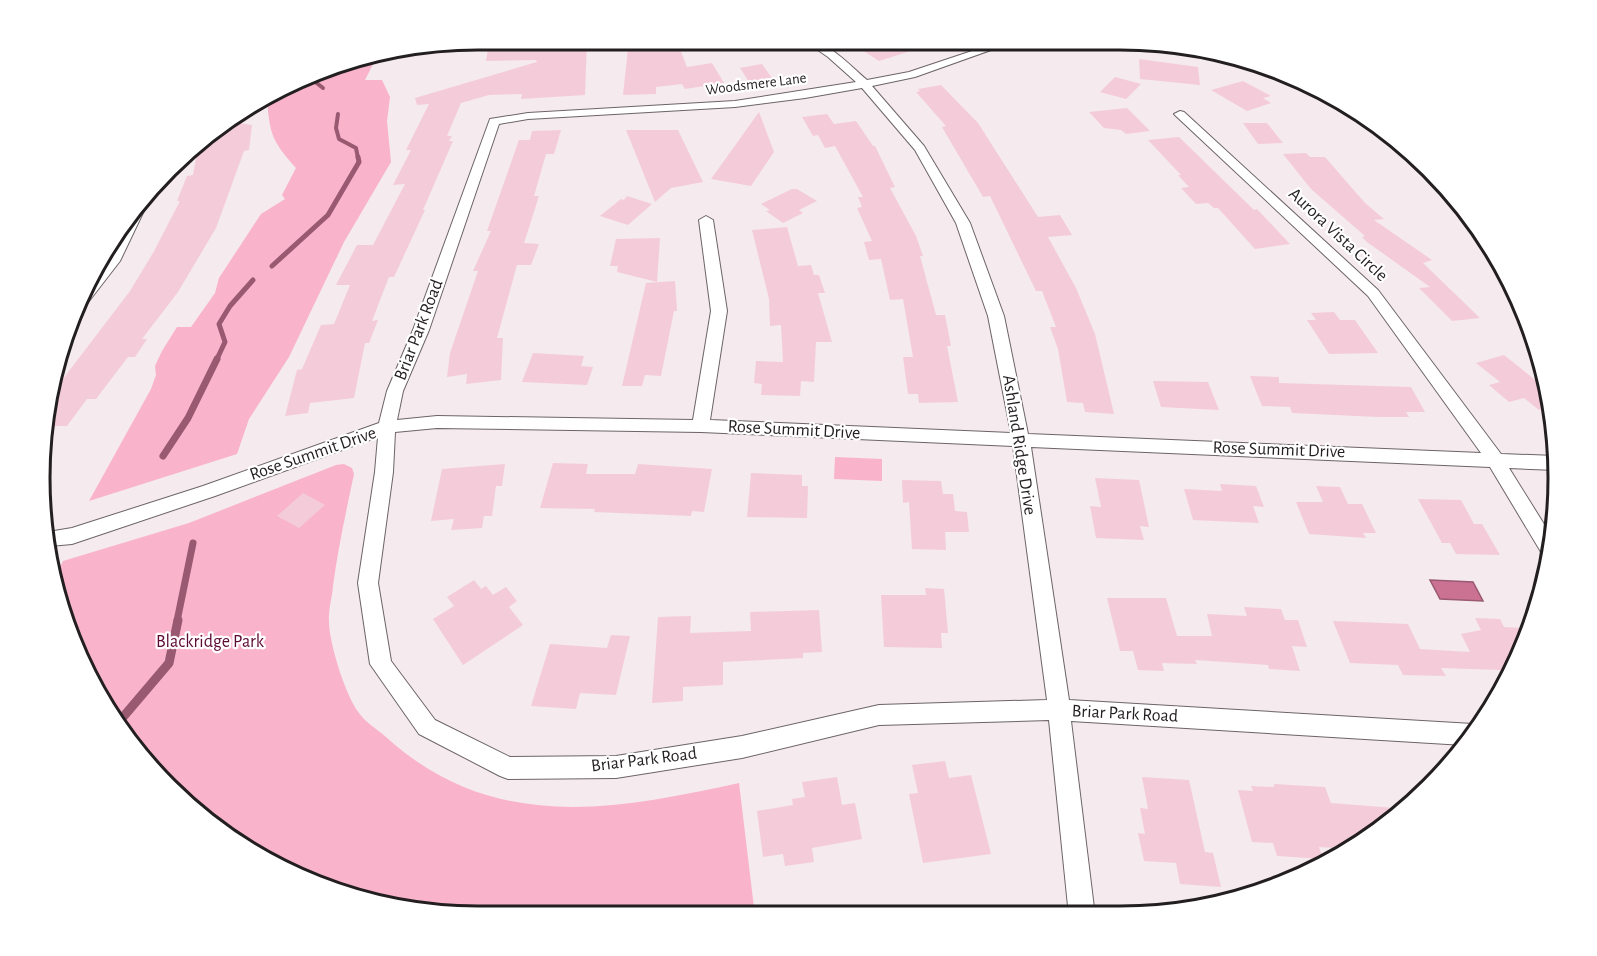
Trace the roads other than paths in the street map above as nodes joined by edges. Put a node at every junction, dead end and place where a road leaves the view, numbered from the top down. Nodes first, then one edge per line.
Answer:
1 (824, 50) edge
2 (985, 50) edge
3 (864, 83) junction
4 (1180, 114) dead end
5 (494, 121) joint
6 (706, 220) dead end
7 (125, 235) edge
8 (99, 279) edge
9 (701, 426) junction
10 (387, 427) junction
11 (1021, 441) junction
12 (1494, 458) junction
13 (1547, 462) edge
14 (54, 538) edge
15 (1543, 538) edge
16 (1059, 710) junction
17 (1462, 734) edge
18 (1081, 906) edge

1 - 3 street, Ashland Ridge Drive
2 - 3 street, Woodsmere Lane
3 - 5 street, Woodsmere Lane
3 - 11 street, Ashland Ridge Drive
4 - 12 street, Aurora Vista Circle
5 - 10 street, Briar Park Road
6 - 9 street
7 - 8 street
9 - 10 street, Rose Summit Drive
9 - 11 street, Rose Summit Drive
10 - 14 street, Rose Summit Drive
10 - 16 street, Briar Park Road
11 - 12 street, Rose Summit Drive
11 - 16 street, Ashland Ridge Drive
12 - 13 street, Rose Summit Drive
12 - 15 street, Aurora Vista Circle
16 - 17 street, Briar Park Road
16 - 18 street, Ashland Ridge Drive

